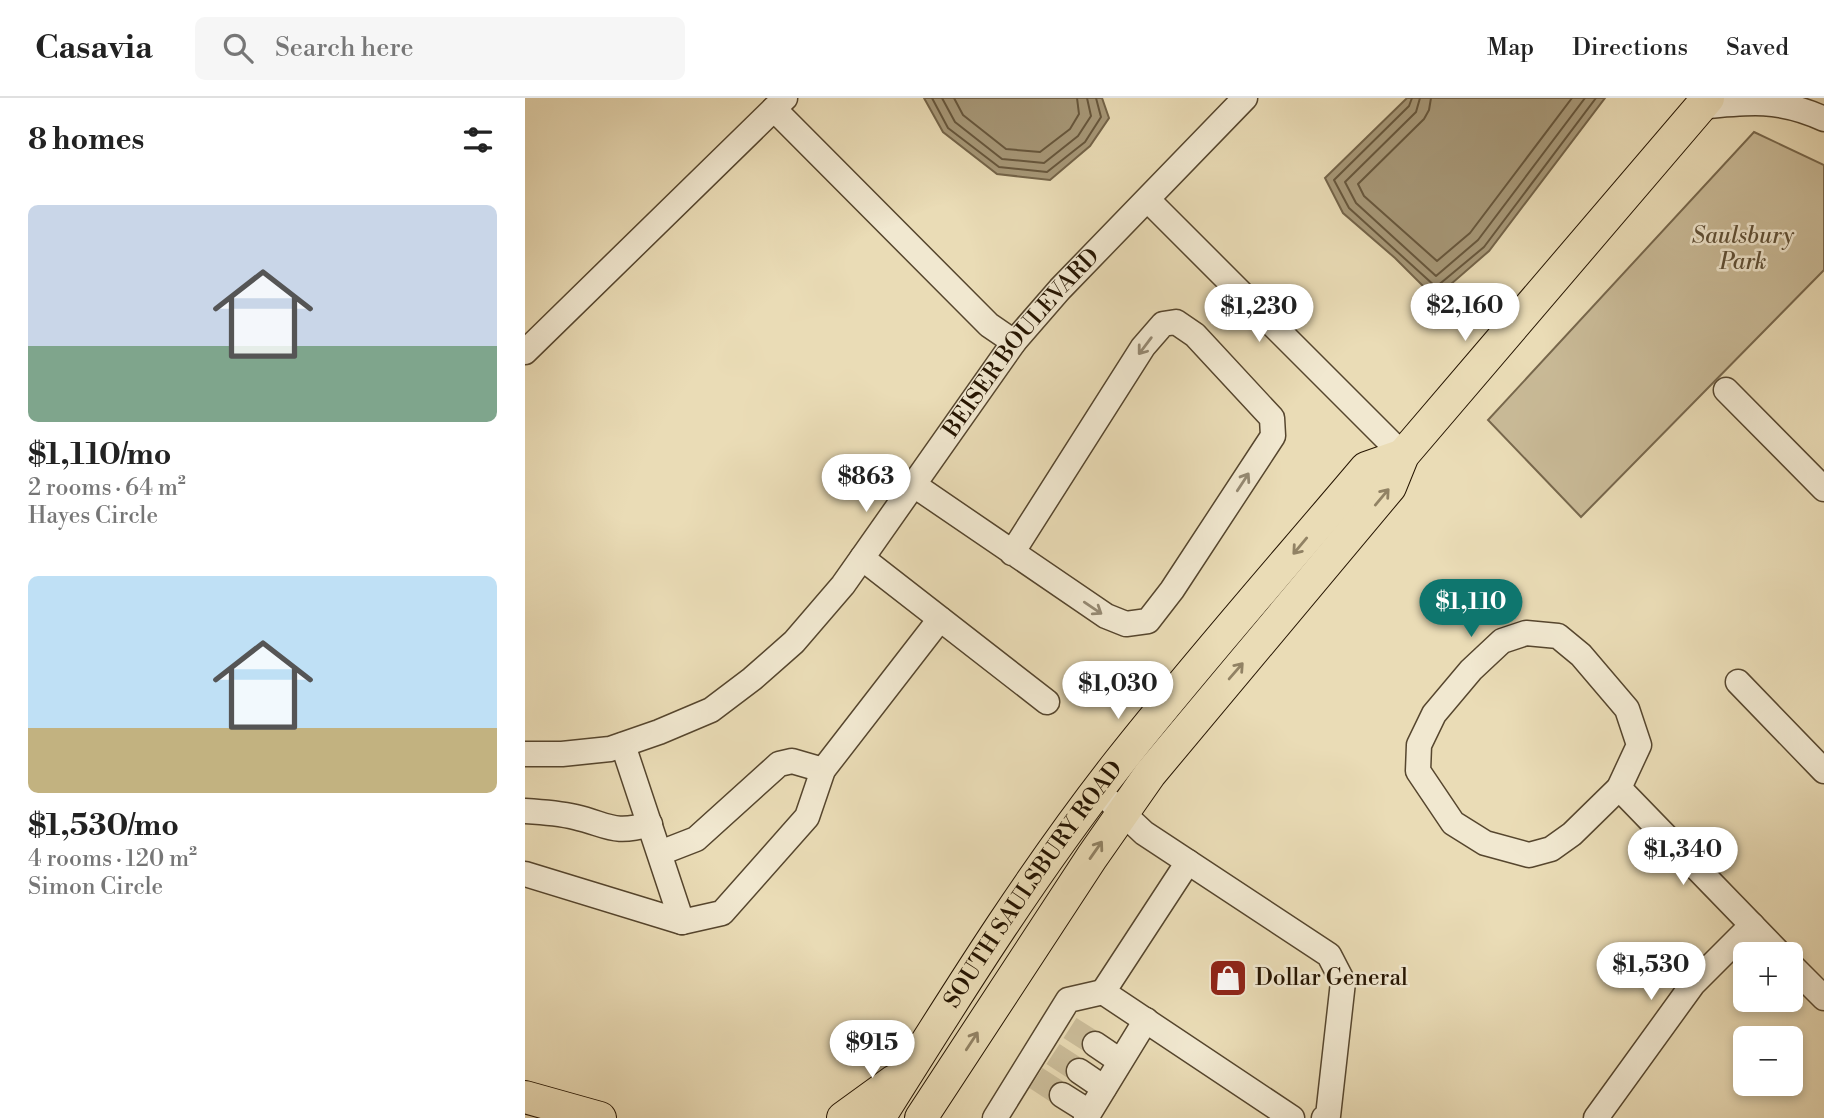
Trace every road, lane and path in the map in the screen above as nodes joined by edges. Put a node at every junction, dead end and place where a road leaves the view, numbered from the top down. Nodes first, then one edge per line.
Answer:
1 (1239, 100) edge
2 (1704, 103) edge
3 (780, 104) edge
4 (1812, 110) edge
5 (1148, 200) junction
6 (1014, 342) junction
7 (525, 352) edge
8 (1726, 390) dead end
9 (1403, 455) junction
10 (914, 485) junction
11 (1824, 489) edge
12 (1012, 553) junction
13 (862, 558) junction
14 (940, 619) junction
15 (1738, 682) dead end
16 (1047, 702) dead end
17 (623, 745) junction
18 (525, 754) edge
19 (1820, 759) edge
20 (823, 770) junction
21 (1619, 788) junction
22 (1098, 791) junction
23 (525, 811) edge
24 (1123, 813) junction
25 (650, 824) junction
26 (660, 853) junction
27 (1188, 862) junction
28 (525, 874) edge
29 (682, 922) junction
30 (1752, 925) junction
31 (1768, 942) edge
32 (1803, 977) edge
33 (1103, 992) junction
34 (1824, 998) edge
35 (1146, 1020) junction
36 (1095, 1044) tunnel mouth
37 (1120, 1061) junction
38 (909, 1070) junction
39 (1079, 1071) tunnel mouth
40 (946, 1080) junction
41 (1104, 1088) junction
42 (1062, 1095) tunnel mouth
43 (525, 1097) edge
44 (1088, 1115) edge
45 (600, 1118) edge
46 (843, 1118) edge
47 (879, 1118) edge
48 (921, 1118) edge
49 (934, 1118) edge
50 (995, 1118) edge
51 (1292, 1118) edge
52 (1324, 1118) edge
53 (1596, 1118) edge

1 - 5 street, BEISER BOULEVARD
2 - 4 street
2 - 9 main road, SOUTH SAULSBURY ROAD
3 - 6 street
3 - 7 street
5 - 6 street, BEISER BOULEVARD
5 - 9 street
6 - 10 street, BEISER BOULEVARD
8 - 11 street
9 -> 22 main road, SOUTH SAULSBURY ROAD
24 -> 9 main road, SOUTH SAULSBURY ROAD
10 - 12 street
10 - 13 street, BEISER BOULEVARD
12 -> 12 street
13 - 14 street
13 - 17 street, BEISER BOULEVARD
14 - 16 street
14 - 20 street
15 - 19 street
17 - 18 street, BEISER BOULEVARD
17 - 25 street
20 - 26 street
20 - 29 street
21 - 21 street
21 - 30 street
22 - 24 street
22 - 38 main road, SOUTH SAULSBURY ROAD
23 - 25 street
24 - 27 street
40 -> 24 main road, SOUTH SAULSBURY ROAD
25 - 26 street
26 - 29 street
27 - 33 street
27 - 52 street
28 - 29 street
30 - 31 street
30 - 53 street
32 - 34 street
33 - 35 street
33 - 50 street
35 - 37 street
35 - 51 street
36 - 37 street
37 - 41 street
38 - 46 main road
38 - 47 main road, SOUTH SAULSBURY ROAD
39 - 41 street
40 - 48 main road, SOUTH SAULSBURY ROAD
40 - 49 main road
41 - 44 street
42 - 44 street
43 - 45 main road

